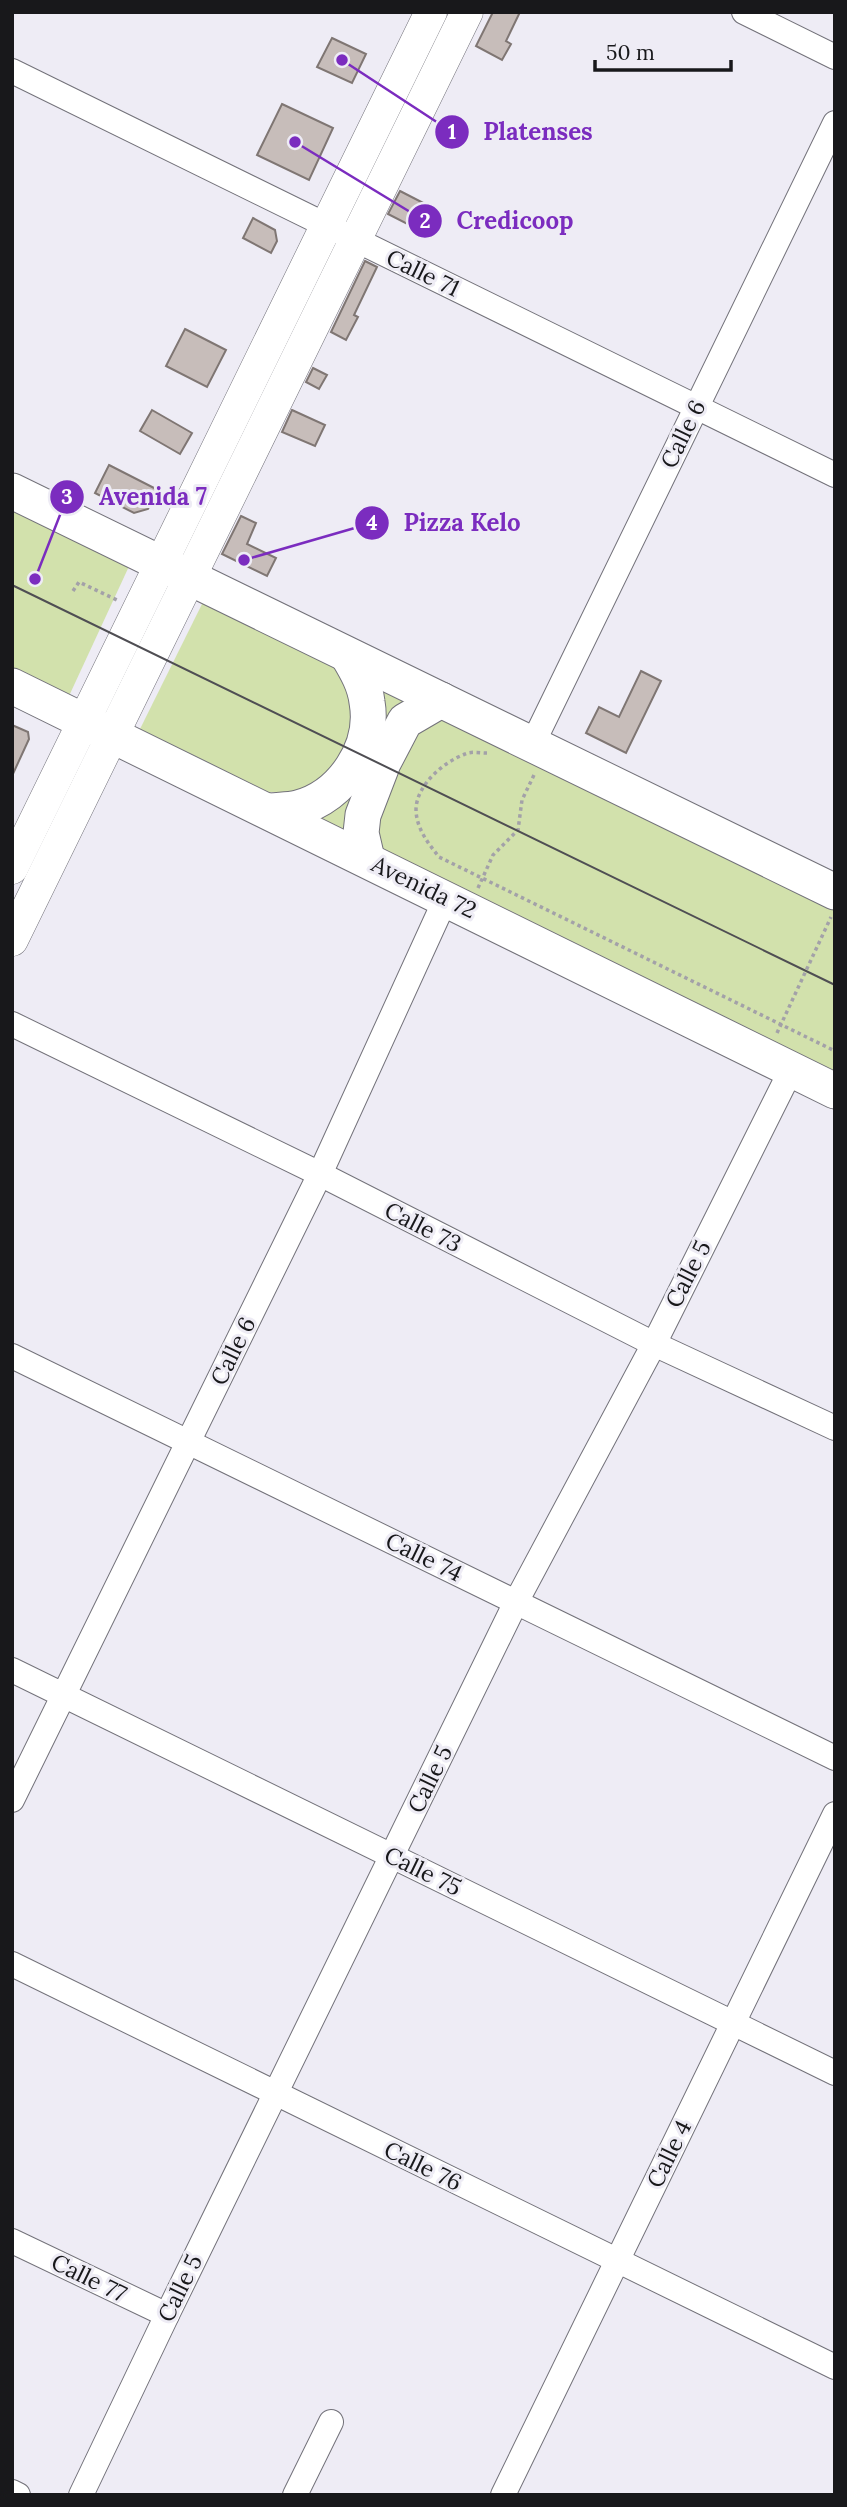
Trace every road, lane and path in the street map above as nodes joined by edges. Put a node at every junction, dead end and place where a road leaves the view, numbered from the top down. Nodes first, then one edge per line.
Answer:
1 (431, 12) edge
2 (467, 12) edge
3 (744, 12) edge
4 (835, 57) edge
5 (12, 71) edge
6 (835, 123) edge
7 (327, 226) junction
8 (355, 240) junction
9 (696, 407) junction
10 (835, 475) edge
11 (12, 491) edge
12 (176, 571) junction
13 (73, 591) dead end
14 (119, 601) dead end
15 (348, 656) junction
16 (12, 686) edge
17 (441, 700) junction
18 (99, 728) junction
19 (495, 753) dead end
20 (529, 756) junction
21 (271, 811) junction
22 (367, 859) junction
23 (12, 868) edge
24 (465, 895) junction
25 (835, 908) edge
26 (833, 910) edge
27 (12, 940) edge
28 (12, 1024) edge
29 (779, 1050) junction
30 (835, 1051) edge
31 (835, 1091) edge
32 (320, 1174) junction
33 (654, 1344) junction
34 (12, 1356) edge
35 (835, 1428) edge
36 (188, 1442) junction
37 (516, 1602) junction
38 (12, 1670) edge
39 (64, 1695) junction
40 (835, 1758) edge
41 (12, 1800) edge
42 (835, 1814) edge
43 (392, 1856) junction
44 (12, 1964) edge
45 (733, 2023) junction
46 (835, 2073) edge
47 (276, 2094) junction
48 (12, 2241) edge
49 (617, 2260) junction
50 (167, 2315) junction
51 (835, 2367) edge
52 (331, 2422) dead end
53 (12, 2492) edge
54 (18, 2495) edge
55 (82, 2495) edge
56 (295, 2495) edge
57 (503, 2495) edge

1 - 7 main road
2 - 8 main road
3 - 4 street
5 - 7 street, Calle 71
6 - 9 street, Calle 6
7 - 8 street, Calle 71
7 - 12 main road
8 - 9 street, Calle 71
8 - 12 main road
9 - 10 street, Calle 71
9 - 20 street, Calle 6
11 - 12 highway
12 - 15 highway
12 - 18 main road
13 - 14 path
15 - 17 highway
15 - 21 highway
16 - 18 highway, Avenida 72
17 - 20 highway
17 - 22 highway
18 - 21 highway, Avenida 72
18 - 23 main road
18 - 27 main road
19 - 24 path
20 - 24 path
20 - 26 highway
21 - 22 highway, Avenida 72
22 - 24 highway, Avenida 72
24 - 29 highway, Avenida 72
24 - 29 path
24 - 32 street, Calle 6
25 - 26 path
26 - 29 path
28 - 32 street, Calle 73
29 - 30 path
29 - 31 highway, Avenida 72
29 - 33 street, Calle 5
32 - 33 street, Calle 73
32 - 36 street, Calle 6
33 - 35 street, Calle 73
33 - 37 street, Calle 5
34 - 36 street, Calle 74
36 - 37 street, Calle 74
36 - 39 street, Calle 6
37 - 40 street, Calle 74
37 - 43 street, Calle 5
38 - 39 street, Calle 75
39 - 41 street, Calle 6
39 - 43 street, Calle 75
42 - 45 street, Calle 4
43 - 45 street, Calle 75
43 - 47 street, Calle 5
44 - 47 street, Calle 76
45 - 46 street, Calle 75
45 - 49 street, Calle 4
47 - 49 street, Calle 76
47 - 50 street, Calle 5
48 - 50 street, Calle 77
49 - 51 street, Calle 76
49 - 57 street, Calle 4
50 - 55 street, Calle 5
52 - 56 street
53 - 54 street

